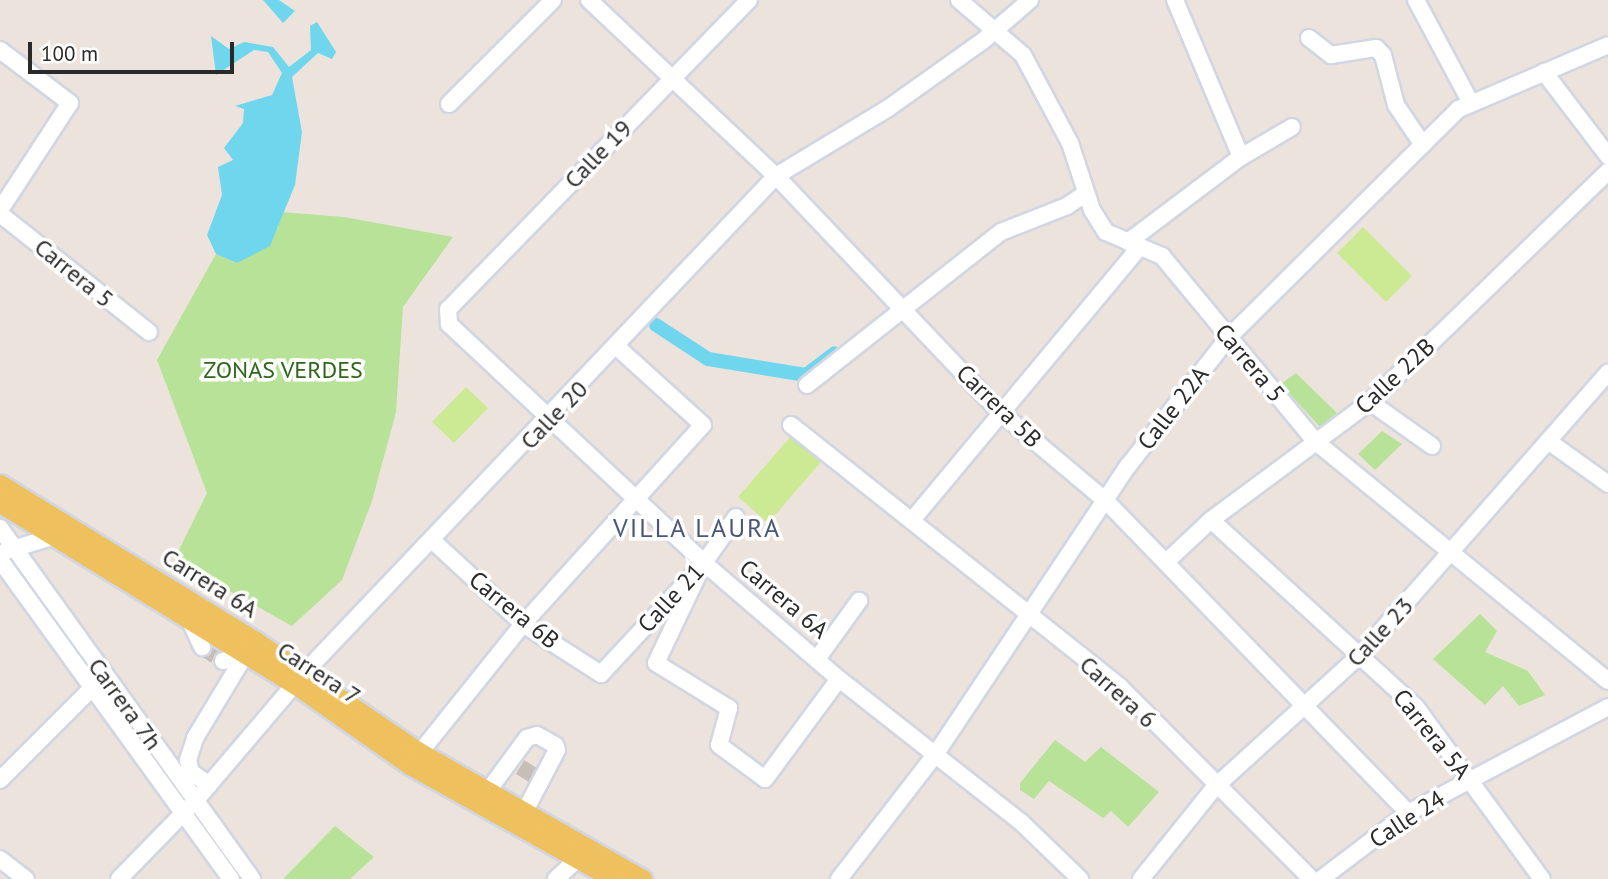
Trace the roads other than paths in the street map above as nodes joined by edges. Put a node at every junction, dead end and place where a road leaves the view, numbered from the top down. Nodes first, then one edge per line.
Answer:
1 (553, 0) edge
2 (589, 0) edge
3 (749, 0) edge
4 (959, 0) edge
5 (1030, 0) edge
6 (1175, 0) edge
7 (1416, 0) edge
8 (993, 28) junction
9 (1309, 38) dead end
10 (1608, 45) edge
11 (0, 50) edge
12 (1544, 72) junction
13 (674, 76) junction
14 (1470, 102) junction
15 (449, 104) dead end
16 (1292, 127) dead end
17 (1423, 145) junction
18 (1608, 156) edge
19 (1241, 157) junction
20 (1608, 171) edge
21 (776, 176) junction
22 (1087, 193) junction
23 (0, 212) edge
24 (1134, 244) junction
25 (448, 309) joint
26 (903, 310) junction
27 (149, 332) dead end
28 (1227, 338) junction
29 (618, 348) junction
30 (1608, 373) edge
31 (807, 385) dead end
32 (1370, 402) junction
33 (1000, 412) junction
34 (551, 418) junction
35 (791, 425) dead end
36 (1548, 441) junction
37 (1316, 442) junction
38 (1432, 446) dead end
39 (0, 484) edge
40 (1608, 484) edge
41 (638, 500) junction
42 (1106, 501) junction
43 (0, 503) edge
44 (736, 517) dead end
45 (913, 519) junction
46 (1211, 520) junction
47 (76, 527) junction
48 (0, 528) edge
49 (57, 537) junction
50 (433, 541) junction
51 (7, 551) edge
52 (1452, 553) junction
53 (0, 560) edge
54 (1166, 562) junction
55 (704, 563) junction
56 (859, 601) dead end
57 (1027, 617) junction
58 (190, 621) junction
59 (523, 624) junction
60 (202, 647) tunnel mouth
61 (245, 655) junction
62 (1360, 655) junction
63 (817, 659) junction
64 (223, 661) dead end
65 (601, 674) joint
66 (104, 677) junction
67 (839, 678) junction
68 (300, 679) junction
69 (1608, 681) edge
70 (90, 689) junction
71 (1308, 706) junction
72 (1608, 707) edge
73 (937, 752) junction
74 (414, 758) junction
75 (1470, 779) junction
76 (0, 780) edge
77 (209, 785) junction
78 (1215, 787) junction
79 (488, 791) junction
80 (196, 800) junction
81 (525, 811) junction
82 (184, 812) junction
83 (1408, 813) junction
84 (580, 857) junction
85 (0, 859) edge
86 (26, 879) edge
87 (119, 879) edge
88 (231, 879) edge
89 (252, 879) edge
90 (556, 879) edge
91 (614, 879) edge
92 (643, 879) edge
93 (839, 879) edge
94 (1080, 879) edge
95 (1141, 879) edge
96 (1311, 879) edge
97 (1321, 879) edge
98 (1542, 879) edge

1 - 15 street
2 - 13 street, Carrera 5B
3 - 13 street, Calle 19
4 - 8 street, Carrera 5
5 - 8 street, Calle 20
6 - 19 street
7 - 14 street
8 - 21 street, Calle 20
8 - 22 street, Carrera 5
9 - 17 street
10 - 12 street, Calle 22A
11 - 23 street
12 - 14 street, Calle 22A
12 - 18 street
13 - 21 street, Carrera 5B
13 - 25 street, Calle 19
14 - 17 street, Calle 22A
16 - 19 street
17 - 28 street, Calle 22A
19 - 24 street
20 - 32 street, Calle 22B
21 - 26 street, Carrera 5B
21 - 29 street, Calle 20
22 - 24 street, Carrera 5
22 - 26 street
23 - 27 street, Carrera 5
24 - 28 street, Carrera 5
24 - 33 street
25 - 34 street, Carrera 6A
26 - 31 street
26 - 33 street, Carrera 5B
28 - 37 street, Carrera 5
28 - 42 street, Calle 22A
29 - 34 street, Calle 20
29 - 41 street
30 - 36 street, Calle 23
32 - 37 street, Calle 22B
32 - 38 street
33 - 42 street, Carrera 5B
33 - 45 street
34 - 41 street, Carrera 6A
34 - 50 street, Calle 20
35 - 45 street, Carrera 6
36 - 40 street
36 - 52 street, Calle 23
37 - 46 street, Calle 22B
37 - 52 street, Carrera 5
39 - 47 main road, Carrera 6A
41 - 55 street, Carrera 6A
41 - 59 street
42 - 54 street, Carrera 5B
42 - 57 street, Calle 22A
43 - 49 main road, Carrera 7
44 - 55 street, Calle 21
45 - 57 street, Carrera 6
46 - 54 street, Calle 22B
46 - 62 street, Carrera 5A
47 - 49 street
47 - 68 main road, Carrera 6A
48 - 51 street, Carrera 7h
49 - 51 street
49 - 58 main road, Carrera 7
50 - 59 street, Carrera 6B
50 - 68 street, Calle 20
51 - 66 street, Carrera 7h
52 - 62 street, Calle 23
52 - 69 street, Carrera 5
53 - 70 street, Carrera 7h
54 - 71 street, Carrera 5B
55 - 63 street, Carrera 6A
55 - 65 street, Calle 21
55 - 67 street
56 - 63 street
57 - 73 street, Calle 22A
57 - 78 street, Carrera 6
58 - 60 street
58 - 61 main road, Carrera 7
59 - 65 street, Carrera 6B
59 - 74 street
61 - 64 street
61 - 68 main road, Carrera 7
61 - 77 street
62 - 71 street, Calle 23
62 - 75 street, Carrera 5A
63 - 67 street, Carrera 6A
66 - 70 street
66 - 80 street, Carrera 7h
67 - 73 street, Carrera 6A
68 - 74 main road, Carrera 7
68 - 77 street, Calle 20
70 - 76 street
70 - 82 street, Carrera 7h
71 - 78 street, Calle 23
71 - 83 street, Carrera 5B
72 - 75 street, Calle 24
73 - 93 street, Calle 22A
73 - 94 street, Carrera 6A
74 - 79 main road
74 - 84 main road, Carrera 7
75 - 83 street, Calle 24
75 - 98 street, Carrera 5A
77 - 80 street, Calle 20
78 - 95 street, Calle 23
78 - 96 street, Carrera 6
79 - 81 main road
79 - 81 street
80 - 82 street, Calle 20
80 - 89 street, Carrera 7h
81 - 92 main road
82 - 87 street, Calle 20
82 - 88 street, Carrera 7h
83 - 97 street, Calle 24
84 - 90 street
84 - 91 main road, Carrera 7
85 - 86 street

